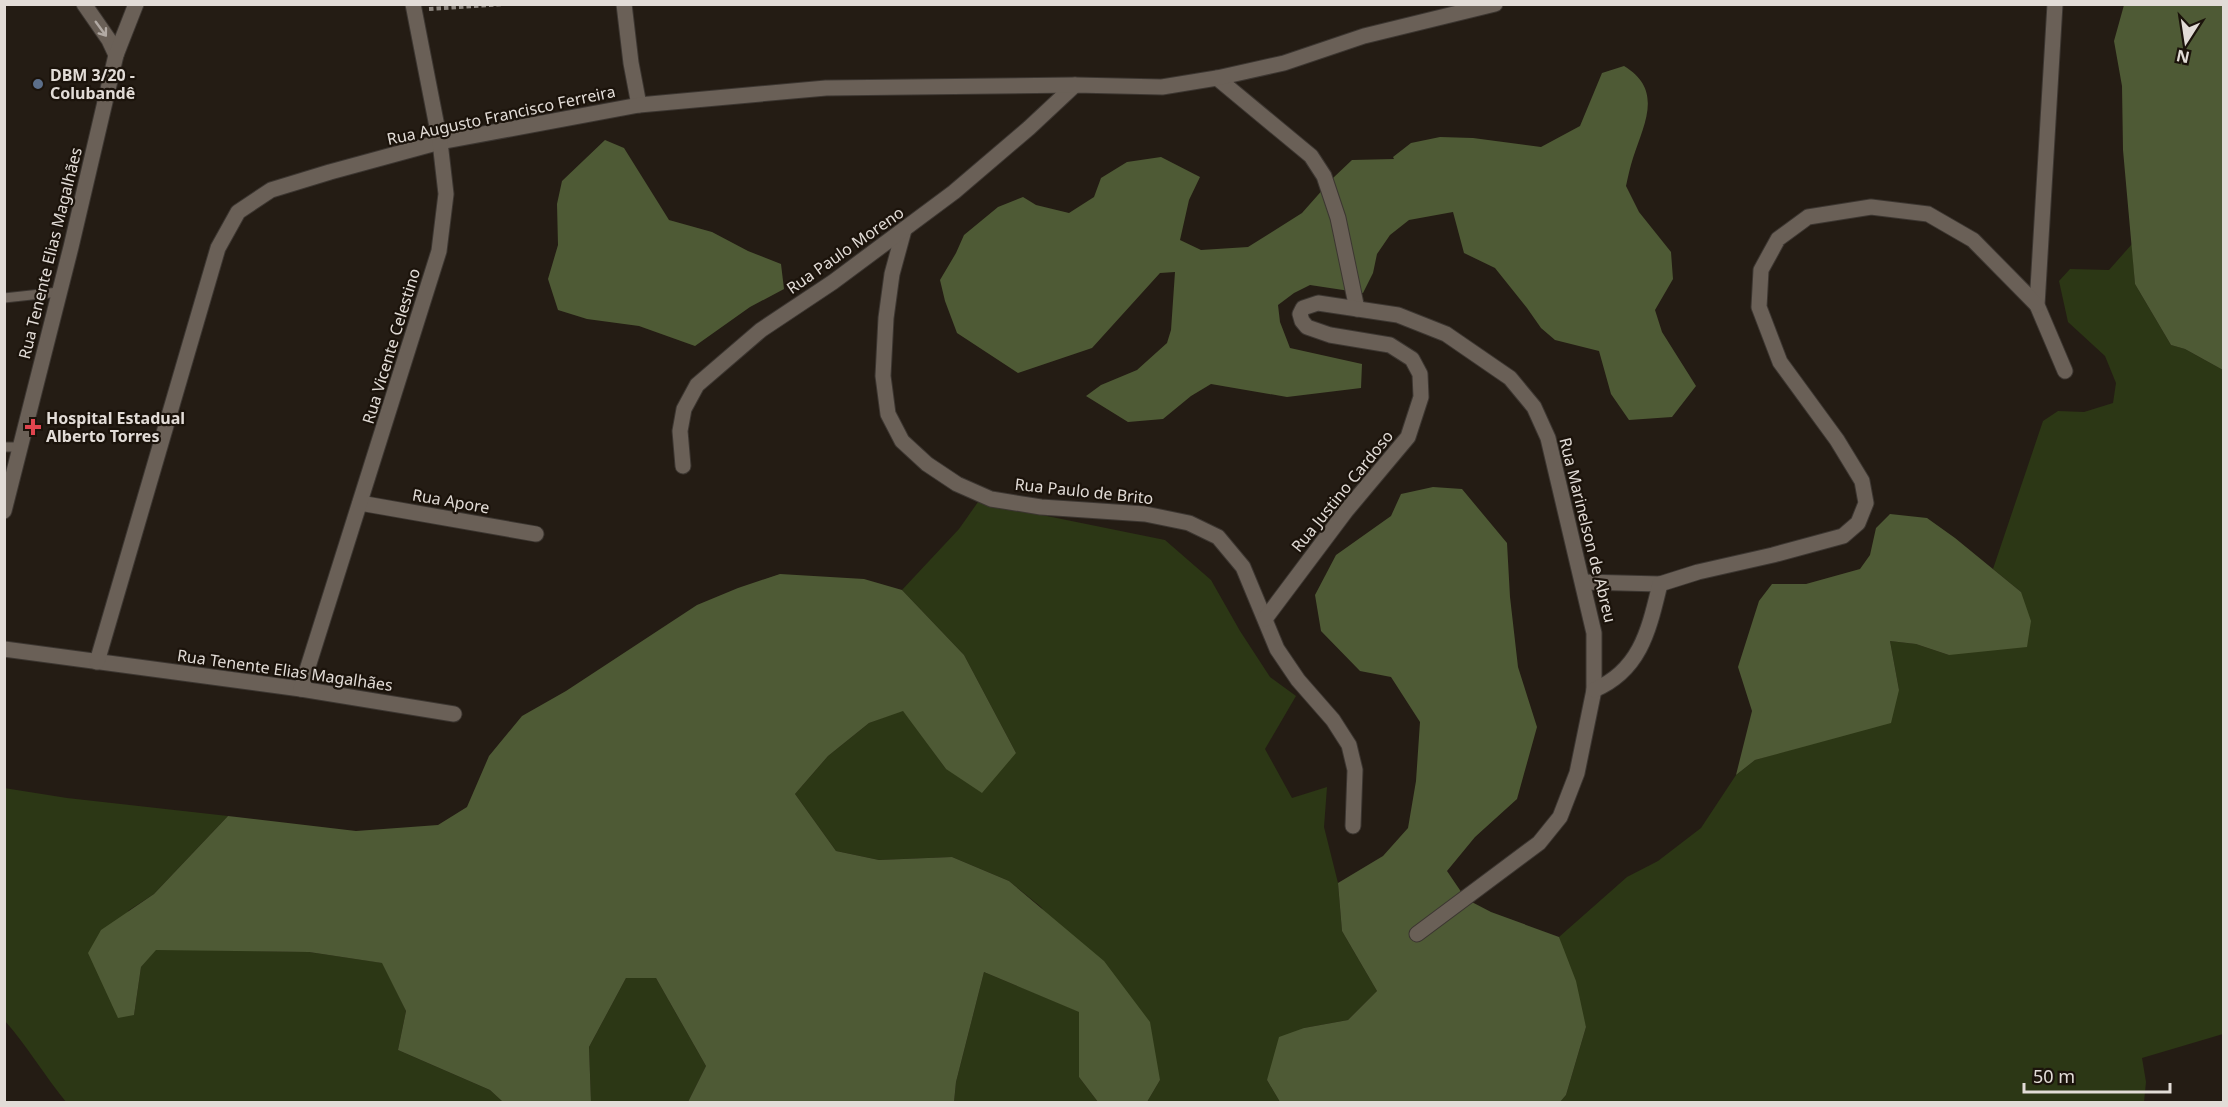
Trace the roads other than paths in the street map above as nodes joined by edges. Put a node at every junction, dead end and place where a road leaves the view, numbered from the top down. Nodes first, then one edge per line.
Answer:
1 (84, 4) edge
2 (136, 4) edge
3 (624, 4) edge
4 (1495, 4) edge
5 (2055, 4) edge
6 (414, 7) edge
7 (116, 55) junction
8 (1217, 78) junction
9 (1075, 85) junction
10 (639, 105) junction
11 (440, 142) junction
12 (904, 230) junction
13 (59, 292) junction
14 (4, 298) edge
15 (2037, 304) junction
16 (1357, 309) junction
17 (1300, 314) joint
18 (2065, 371) dead end
19 (4, 447) edge
20 (21, 447) junction
21 (683, 466) dead end
22 (360, 503) junction
23 (4, 511) edge
24 (536, 534) dead end
25 (1583, 582) junction
26 (1660, 584) junction
27 (1265, 619) junction
28 (4, 649) edge
29 (97, 662) junction
30 (301, 689) junction
31 (1594, 690) junction
32 (454, 714) dead end
33 (1353, 826) dead end
34 (1417, 934) dead end

1 -> 7 street
2 - 7 street, Rua Tenente Elias Magalhães
3 - 10 street
4 - 8 street, Rua Augusto Francisco Ferreira
5 - 15 street
6 - 11 street, Rua Vicente Celestino
7 - 13 street, Rua Tenente Elias Magalhães
8 - 9 street, Rua Augusto Francisco Ferreira
8 - 16 street
9 - 10 street, Rua Augusto Francisco Ferreira
9 - 12 street, Rua Paulo Moreno
10 - 11 street, Rua Augusto Francisco Ferreira
11 - 22 street, Rua Vicente Celestino
11 - 29 street, Rua Augusto Francisco Ferreira
12 - 21 street, Rua Paulo Moreno
12 - 27 street, Rua Paulo de Brito
13 - 14 lane
13 - 20 street, Rua Tenente Elias Magalhães
15 - 18 street
15 - 26 street
16 - 17 street, Rua Marinelson de Abreu
16 - 25 street, Rua Marinelson de Abreu
17 - 27 street, Rua Justino Cardoso
19 - 20 lane
20 - 23 street, Rua Tenente Elias Magalhães
22 - 24 street, Rua Apore
22 - 30 street, Rua Vicente Celestino
25 - 26 street
25 - 31 street, Rua Marinelson de Abreu
26 - 31 street
27 - 33 street
28 - 29 street, Rua Tenente Elias Magalhães
29 - 30 street, Rua Tenente Elias Magalhães
30 - 32 street, Rua Tenente Elias Magalhães
31 - 34 street, Rua Marinelson de Abreu

